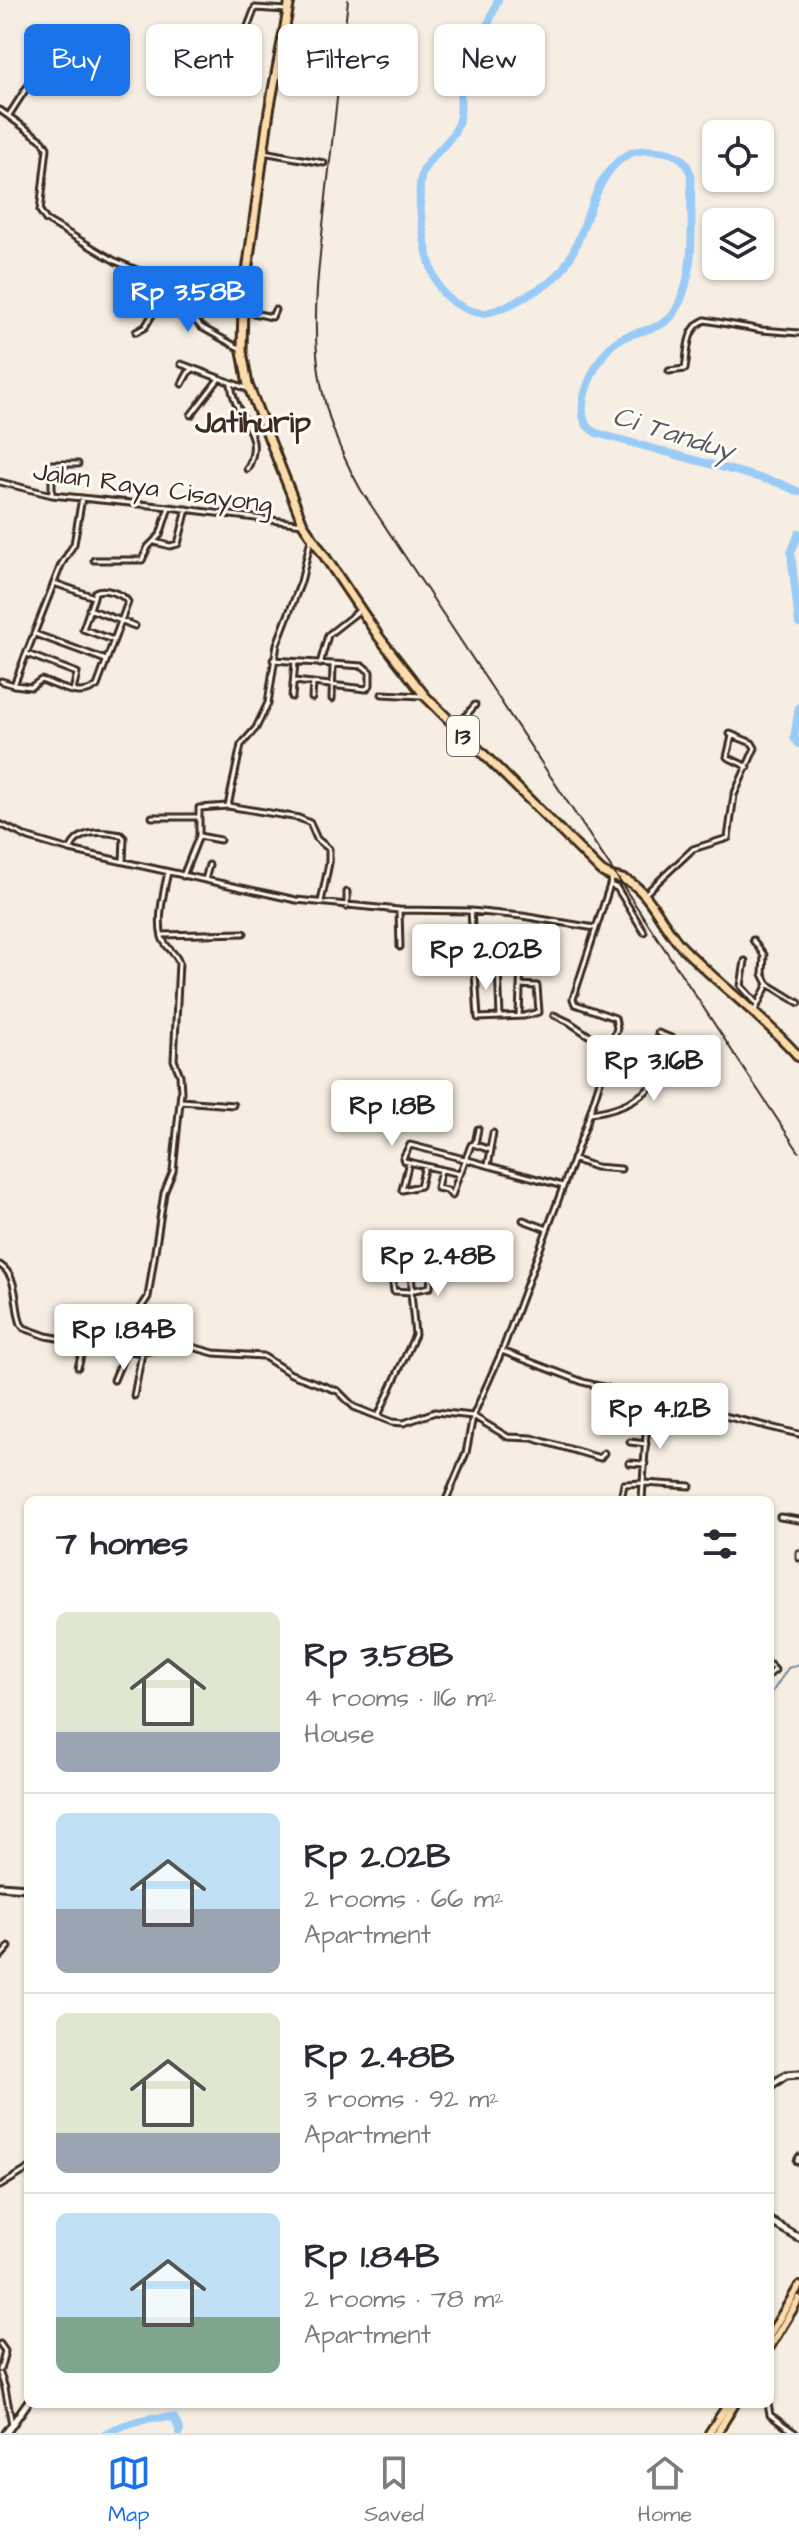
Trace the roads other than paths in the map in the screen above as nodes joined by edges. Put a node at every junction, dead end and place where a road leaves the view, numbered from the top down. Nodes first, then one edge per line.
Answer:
1 (290, 0) edge
2 (288, 10) junction
3 (249, 24) edge
4 (286, 24) edge
5 (278, 68) edge
6 (24, 92) edge
7 (0, 110) edge
8 (9, 115) junction
9 (263, 152) junction
10 (324, 163) dead end
11 (275, 310) dead end
12 (242, 316) junction
13 (136, 332) dead end
14 (799, 333) edge
15 (242, 349) junction
16 (181, 364) dead end
17 (193, 369) junction
18 (669, 371) dead end
19 (218, 380) junction
20 (182, 384) dead end
21 (231, 384) junction
22 (250, 391) junction
23 (191, 415) dead end
24 (78, 464) dead end
25 (247, 469) dead end
26 (0, 483) edge
27 (52, 495) junction
28 (82, 498) junction
29 (169, 507) junction
30 (187, 509) junction
31 (303, 524) junction
32 (311, 539) junction
33 (154, 542) junction
34 (94, 560) dead end
35 (54, 583) junction
36 (94, 597) junction
37 (89, 609) junction
38 (360, 610) junction
39 (122, 621) junction
40 (135, 626) dead end
41 (35, 634) junction
42 (114, 641) junction
43 (27, 654) junction
44 (106, 660) junction
45 (273, 660) junction
46 (295, 662) junction
47 (320, 664) junction
48 (333, 666) junction
49 (1, 681) edge
50 (294, 681) junction
51 (313, 683) junction
52 (14, 685) junction
53 (333, 685) junction
54 (72, 692) junction
55 (382, 694) dead end
56 (424, 696) junction
57 (292, 697) dead end
58 (312, 698) dead end
59 (332, 699) dead end
60 (475, 705) dead end
61 (456, 728) junction
62 (748, 767) junction
63 (228, 806) junction
64 (152, 817) dead end
65 (198, 817) junction
66 (0, 824) edge
67 (199, 836) junction
68 (220, 840) dead end
69 (70, 850) junction
70 (123, 863) junction
71 (209, 865) dead end
72 (168, 872) junction
73 (183, 876) junction
74 (205, 880) junction
75 (611, 882) junction
76 (347, 892) dead end
77 (643, 896) junction
78 (321, 903) junction
79 (347, 907) junction
80 (399, 910) junction
81 (471, 911) junction
82 (595, 928) junction
83 (644, 932) dead end
84 (244, 933) dead end
85 (162, 935) junction
86 (753, 940) dead end
87 (400, 947) dead end
88 (745, 961) dead end
89 (474, 964) junction
90 (496, 964) junction
91 (768, 984) junction
92 (520, 985) junction
93 (799, 1003) edge
94 (756, 1008) junction
95 (554, 1015) dead end
96 (519, 1016) junction
97 (500, 1017) junction
98 (658, 1033) dead end
99 (613, 1042) junction
100 (799, 1057) edge
101 (181, 1101) junction
102 (233, 1105) dead end
103 (590, 1113) junction
104 (478, 1129) dead end
105 (493, 1133) dead end
106 (475, 1144) junction
107 (490, 1149) junction
108 (573, 1159) junction
109 (468, 1160) junction
110 (409, 1162) junction
111 (488, 1165) junction
112 (425, 1166) junction
113 (621, 1169) dead end
114 (441, 1170) junction
115 (459, 1174) junction
116 (563, 1186) junction
117 (523, 1220) dead end
118 (547, 1229) junction
119 (411, 1262) dead end
120 (390, 1264) dead end
121 (449, 1264) dead end
122 (0, 1265) edge
123 (410, 1290) junction
124 (85, 1343) junction
125 (124, 1350) junction
126 (502, 1351) junction
127 (142, 1353) junction
128 (78, 1367) dead end
129 (114, 1380) dead end
130 (134, 1396) dead end
131 (653, 1399) junction
132 (378, 1416) junction
133 (473, 1416) junction
134 (799, 1434) edge
135 (630, 1442) dead end
136 (647, 1444) junction
137 (603, 1455) dead end
138 (629, 1463) dead end
139 (645, 1464) junction
140 (644, 1483) junction
141 (690, 1486) dead end
142 (448, 1496) edge
143 (622, 1496) edge
144 (642, 1496) edge
145 (780, 1517) dead end
146 (799, 1520) edge
147 (0, 1886) edge
148 (24, 1888) edge
149 (9, 1947) dead end
150 (0, 1957) edge
151 (799, 2074) edge
152 (774, 2083) edge
153 (24, 2171) edge
154 (0, 2176) edge
155 (9, 2179) junction
156 (0, 2186) edge
157 (774, 2223) edge
158 (799, 2238) edge
159 (799, 2286) edge
160 (799, 2299) edge
161 (774, 2327) edge
162 (774, 2340) edge
163 (0, 2344) edge
164 (0, 2372) edge
165 (24, 2408) edge
166 (725, 2408) edge
167 (733, 2408) edge
168 (769, 2408) edge
169 (12, 2424) junction
170 (6, 2433) edge
171 (709, 2433) edge
172 (717, 2433) edge
173 (795, 2433) edge

1 - 2 highway, 13
2 - 3 street
2 - 4 highway, 13
5 - 9 highway, 13
6 - 8 street
7 - 8 street
8 - 12 street
9 - 10 street
9 - 12 highway, 13
11 - 12 street
12 - 15 highway, 13
13 - 15 street
14 - 18 street
15 - 22 highway, 13
16 - 17 street
17 - 19 street
17 - 20 street
19 - 21 street
19 - 23 street
21 - 22 street
21 - 25 street
22 - 31 highway, 13
24 - 27 street
26 - 27 street, Jalan Raya Cisayong
27 - 28 street, Jalan Raya Cisayong
28 - 29 street, Jalan Raya Cisayong
28 - 35 street
29 - 30 street, Jalan Raya Cisayong
29 - 33 street
30 - 31 street, Jalan Raya Cisayong
30 - 33 street
31 - 32 highway, 13
32 - 38 highway, 13
32 - 45 street
33 - 34 street
35 - 36 street
35 - 41 street
36 - 37 street
36 - 39 street
37 - 39 street
37 - 42 street
38 - 47 street
38 - 56 highway, 13
39 - 40 street
39 - 42 street
41 - 43 street
41 - 44 street
42 - 44 street
43 - 52 street
43 - 54 street
44 - 54 street
45 - 46 street
45 - 63 street
46 - 47 street
46 - 50 street
47 - 48 street
48 - 53 street
48 - 53 street
49 - 52 street
50 - 51 street
50 - 57 street
51 - 53 street
51 - 58 street
52 - 54 street
53 - 59 street
55 - 56 street
56 - 61 highway, 13
60 - 61 street
61 - 75 highway, 13
62 - 62 street
62 - 77 street
63 - 65 street
63 - 78 street
64 - 65 street
65 - 67 street
66 - 69 street
67 - 68 street
67 - 73 street
69 - 70 street
69 - 70 street
70 - 72 street
71 - 74 street
72 - 73 street
72 - 85 street
73 - 74 street
74 - 78 street
75 - 77 highway, 13
75 - 82 street
75 - 83 street
76 - 79 street
77 - 94 highway, 13
78 - 79 street
79 - 80 street
80 - 81 street
80 - 87 street
81 - 82 street
81 - 89 street
82 - 99 street
84 - 85 street
85 - 101 street
86 - 91 street
88 - 94 street
89 - 90 street
89 - 97 street
90 - 92 street
90 - 97 street
91 - 93 street
91 - 94 street
92 - 96 street
92 - 96 street
94 - 100 highway, 13
95 - 99 street
96 - 97 street
98 - 103 street
99 - 103 street
101 - 102 street
101 - 125 street
103 - 108 street
104 - 106 street
105 - 107 street
106 - 107 street
106 - 109 street
107 - 111 street
108 - 113 street
108 - 116 street
109 - 110 street
109 - 111 street
109 - 115 street
110 - 112 street
110 - 112 street
111 - 116 street
112 - 114 street
114 - 115 street
114 - 115 street
116 - 118 street
117 - 118 street
118 - 126 street
119 - 123 street
120 - 123 street
121 - 123 street
122 - 124 street
123 - 132 street
124 - 125 street
124 - 128 street
125 - 127 street
125 - 129 street
126 - 131 street
126 - 133 street
127 - 130 street
127 - 132 street
131 - 134 street
131 - 136 street
132 - 133 street
133 - 137 street
133 - 142 street
135 - 136 street
136 - 139 street
138 - 139 street
139 - 140 street
140 - 141 street
140 - 143 street
140 - 144 street
145 - 146 street
147 - 148 street
149 - 150 street
151 - 152 street
153 - 155 street
154 - 155 street
155 - 156 street
157 - 158 street
159 - 161 main road
160 - 162 main road
163 - 164 street
164 - 169 street
165 - 169 street
166 - 171 main road
167 - 172 main road
168 - 173 street
169 - 170 street

